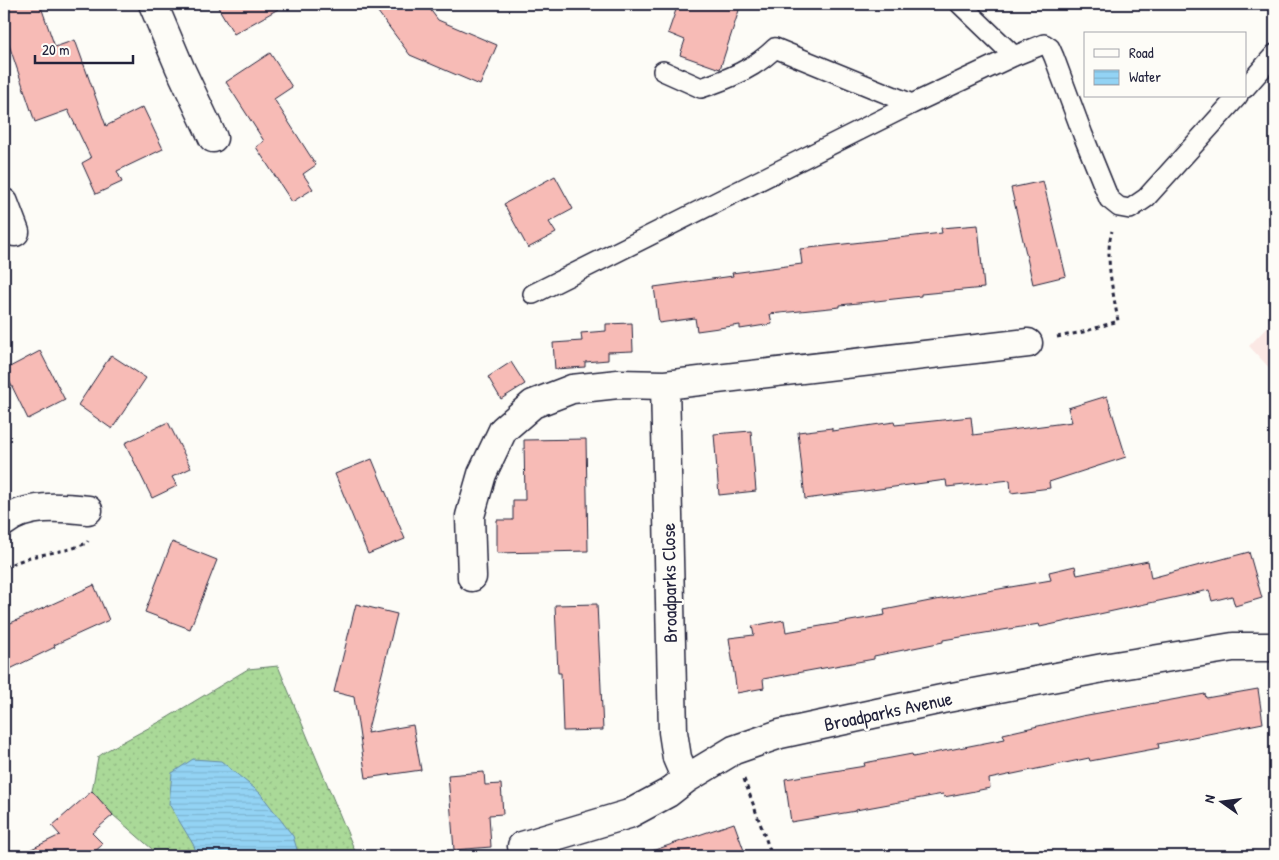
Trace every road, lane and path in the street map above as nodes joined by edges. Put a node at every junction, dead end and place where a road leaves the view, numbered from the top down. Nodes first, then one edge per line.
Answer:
1 (153, 4) edge
2 (960, 4) edge
3 (1275, 54) edge
4 (1014, 56) junction
5 (663, 71) dead end
6 (1246, 87) edge
7 (1236, 98) edge
8 (912, 104) junction
9 (213, 138) dead end
10 (4, 203) edge
11 (1119, 207) junction
12 (15, 232) dead end
13 (533, 294) dead end
14 (1028, 343) joint
15 (665, 385) junction
16 (88, 510) joint
17 (4, 522) edge
18 (4, 567) edge
19 (472, 577) dead end
20 (1275, 647) edge
21 (734, 750) junction
22 (686, 779) junction
23 (522, 846) dead end
24 (772, 856) edge

1 - 9 street
2 - 4 lane
3 - 6 lane
4 - 8 lane
4 - 11 lane
5 - 8 lane
7 - 11 lane
8 - 13 lane
10 - 12 street
11 - 14 path
14 - 15 street
15 - 19 street
15 - 22 street, Broadparks Close
16 - 17 street
16 - 18 path
20 - 21 street, Broadparks Avenue
21 - 22 street, Broadparks Avenue
21 - 24 path
22 - 23 street, Broadparks Avenue

